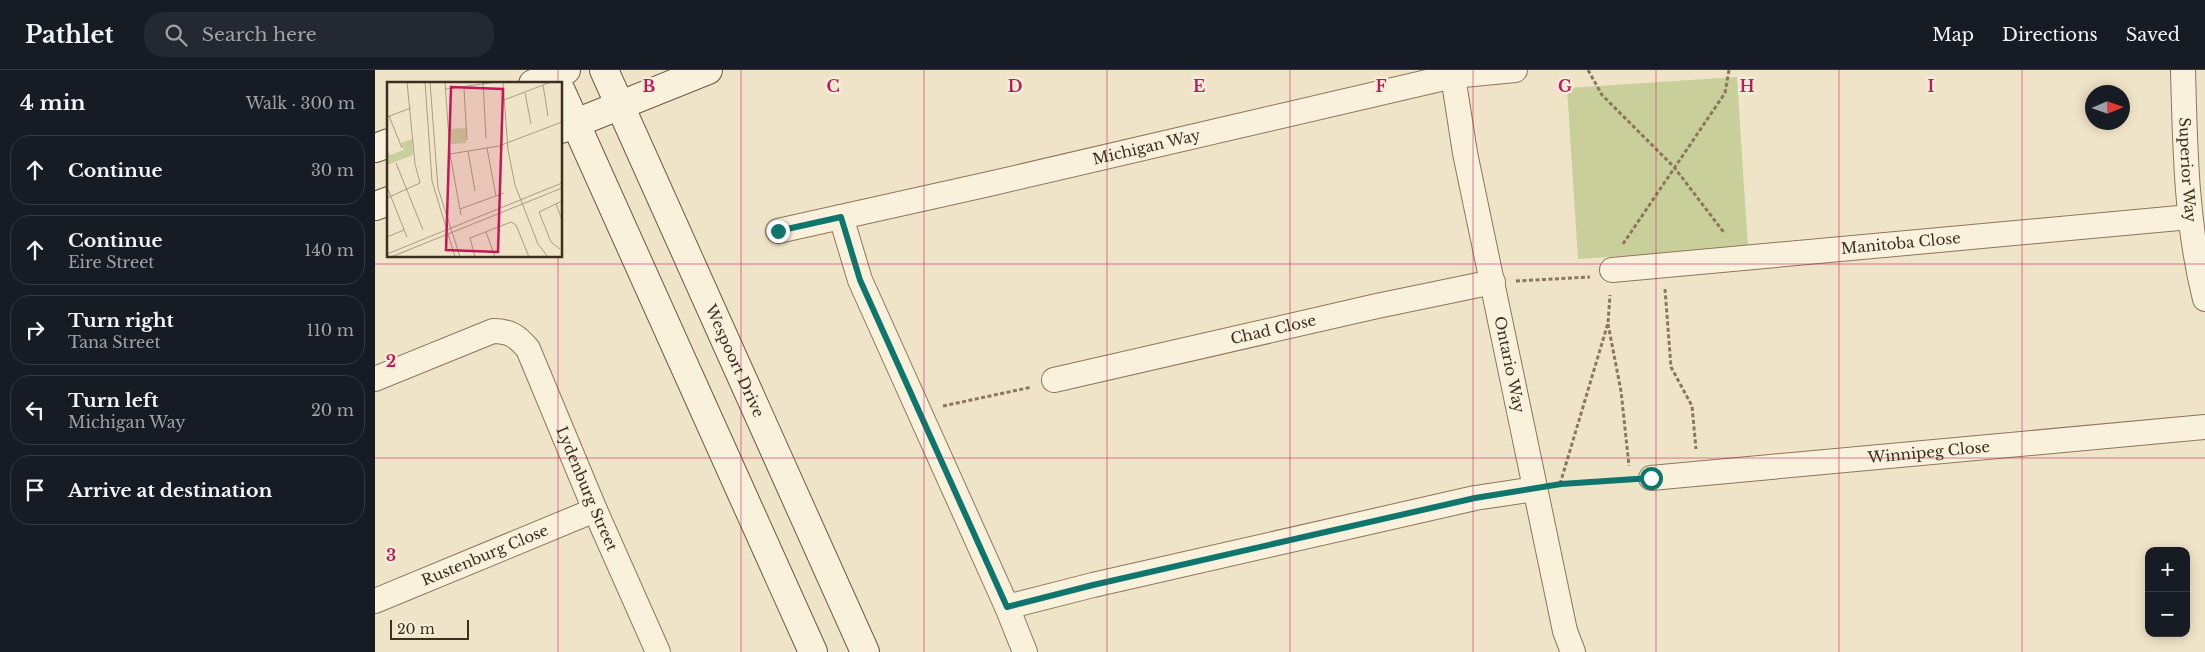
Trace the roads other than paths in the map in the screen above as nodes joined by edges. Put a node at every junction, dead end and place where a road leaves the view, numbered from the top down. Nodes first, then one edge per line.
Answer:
1 (604, 70) edge
2 (709, 70) edge
3 (1515, 70) edge
4 (2183, 70) edge
5 (1453, 76) junction
6 (620, 104) junction
7 (563, 107) edge
8 (569, 126) edge
9 (387, 144) edge
10 (375, 148) edge
11 (387, 202) edge
12 (375, 206) edge
13 (841, 217) junction
14 (2190, 217) junction
15 (778, 231) dead end
16 (1612, 270) road end
17 (1493, 282) junction
18 (2205, 299) edge
19 (375, 380) edge
20 (1054, 380) road end
21 (2205, 426) edge
22 (1641, 479) road end
23 (1535, 489) junction
24 (595, 510) junction
25 (375, 600) edge
26 (1007, 607) junction
27 (658, 652) edge
28 (813, 652) edge
29 (865, 652) edge
30 (1025, 652) edge
31 (1573, 652) edge

1 - 6 main road, Wespoort Drive
2 - 6 main road
3 - 5 street, Michigan Way
4 - 14 street, Superior Way
5 - 13 street, Michigan Way
5 - 17 street, Ontario Way
6 - 8 main road
6 - 29 main road, Wespoort Drive
7 - 8 main road
8 - 28 main road
9 - 10 main road
11 - 12 main road
13 - 15 street, Michigan Way
13 - 26 street
14 - 16 street, Manitoba Close
14 - 18 street, Superior Way
17 - 20 street, Chad Close
17 - 23 street, Ontario Way
19 - 24 street, Lydenburg Street
21 - 22 street, Winnipeg Close
23 - 26 street
23 - 31 street, Ontario Way
24 - 25 street, Rustenburg Close
24 - 27 street, Lydenburg Street
26 - 30 street

